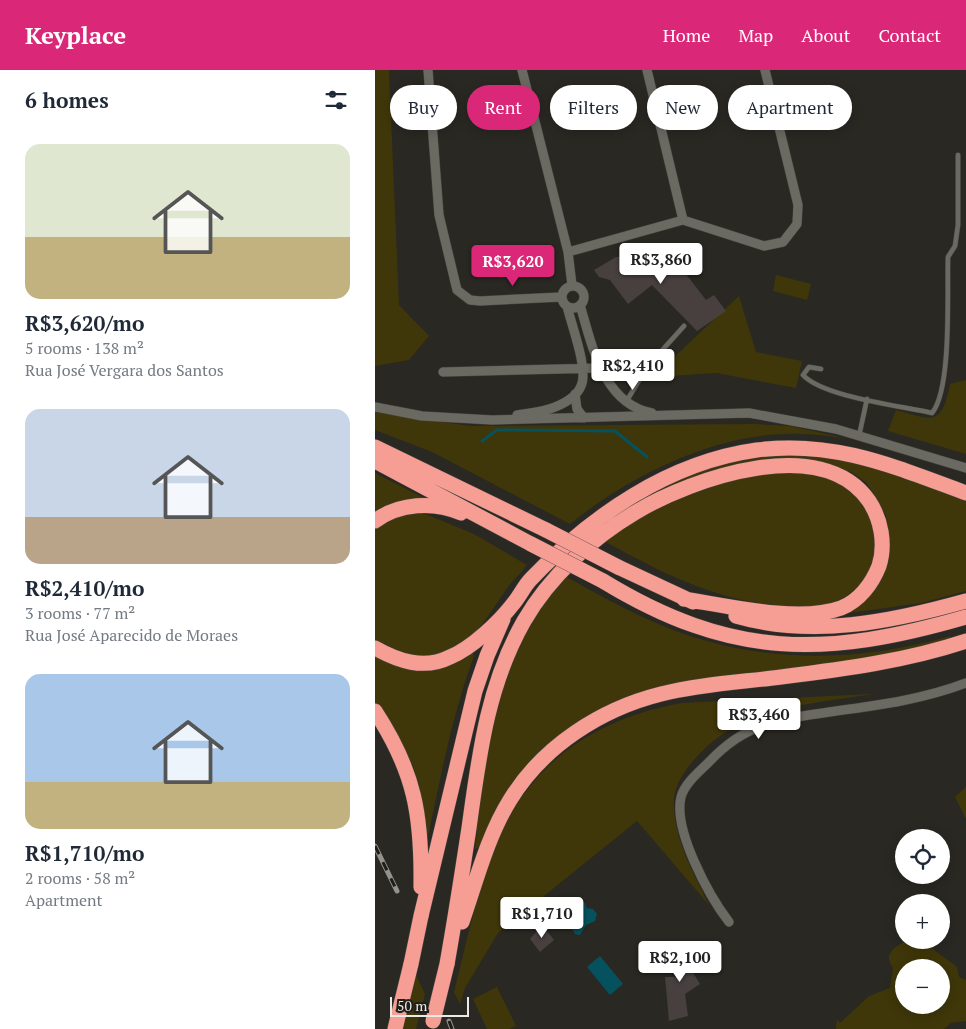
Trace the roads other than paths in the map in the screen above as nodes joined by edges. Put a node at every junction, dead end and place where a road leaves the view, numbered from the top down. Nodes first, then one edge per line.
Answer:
1 (428, 70) edge
2 (522, 70) edge
3 (647, 70) edge
4 (765, 70) edge
5 (958, 155) dead end
6 (683, 220) junction
7 (568, 252) junction
8 (572, 285) junction
9 (561, 297) junction
10 (580, 305) junction
11 (567, 306) junction
12 (684, 326) dead end
13 (582, 368) junction
14 (600, 368) junction
15 (821, 369) dead end
16 (443, 372) dead end
17 (575, 394) junction
18 (867, 400) junction
19 (626, 402) junction
20 (375, 407) edge
21 (665, 416) junction
22 (584, 418) junction
23 (492, 420) junction
24 (859, 436) junction
25 (375, 446) edge
26 (375, 461) edge
27 (966, 468) edge
28 (966, 493) edge
29 (375, 521) edge
30 (514, 534) junction
31 (685, 599) junction
32 (966, 601) edge
33 (507, 611) junction
34 (966, 617) edge
35 (966, 641) edge
36 (375, 648) edge
37 (966, 683) edge
38 (375, 711) edge
39 (421, 916) junction
40 (729, 922) dead end
41 (447, 964) junction
42 (432, 1025) edge
43 (395, 1029) edge

1 - 9 street
2 - 7 street
3 - 6 street
4 - 6 street
5 - 18 lane
6 - 7 street
7 - 8 street
8 - 9 street
8 - 10 street
9 - 11 street
10 - 11 street
10 - 14 street
11 - 13 street
12 - 19 lane
13 - 14 street
13 - 16 street
13 - 17 street
14 - 19 street
15 - 18 lane
17 - 22 street
17 - 23 street
18 - 24 lane
19 - 21 street
20 - 23 street
21 - 22 street
21 - 24 street
22 - 23 street
24 - 27 street
25 - 31 highway, bridge
26 - 30 highway
28 - 33 highway
29 - 30 highway
30 - 34 highway, bridge
31 - 32 highway
31 - 41 highway
33 - 36 highway
33 - 39 highway
35 - 41 highway
37 - 40 street
38 - 39 highway
39 - 43 highway, bridge
41 - 42 highway, bridge

